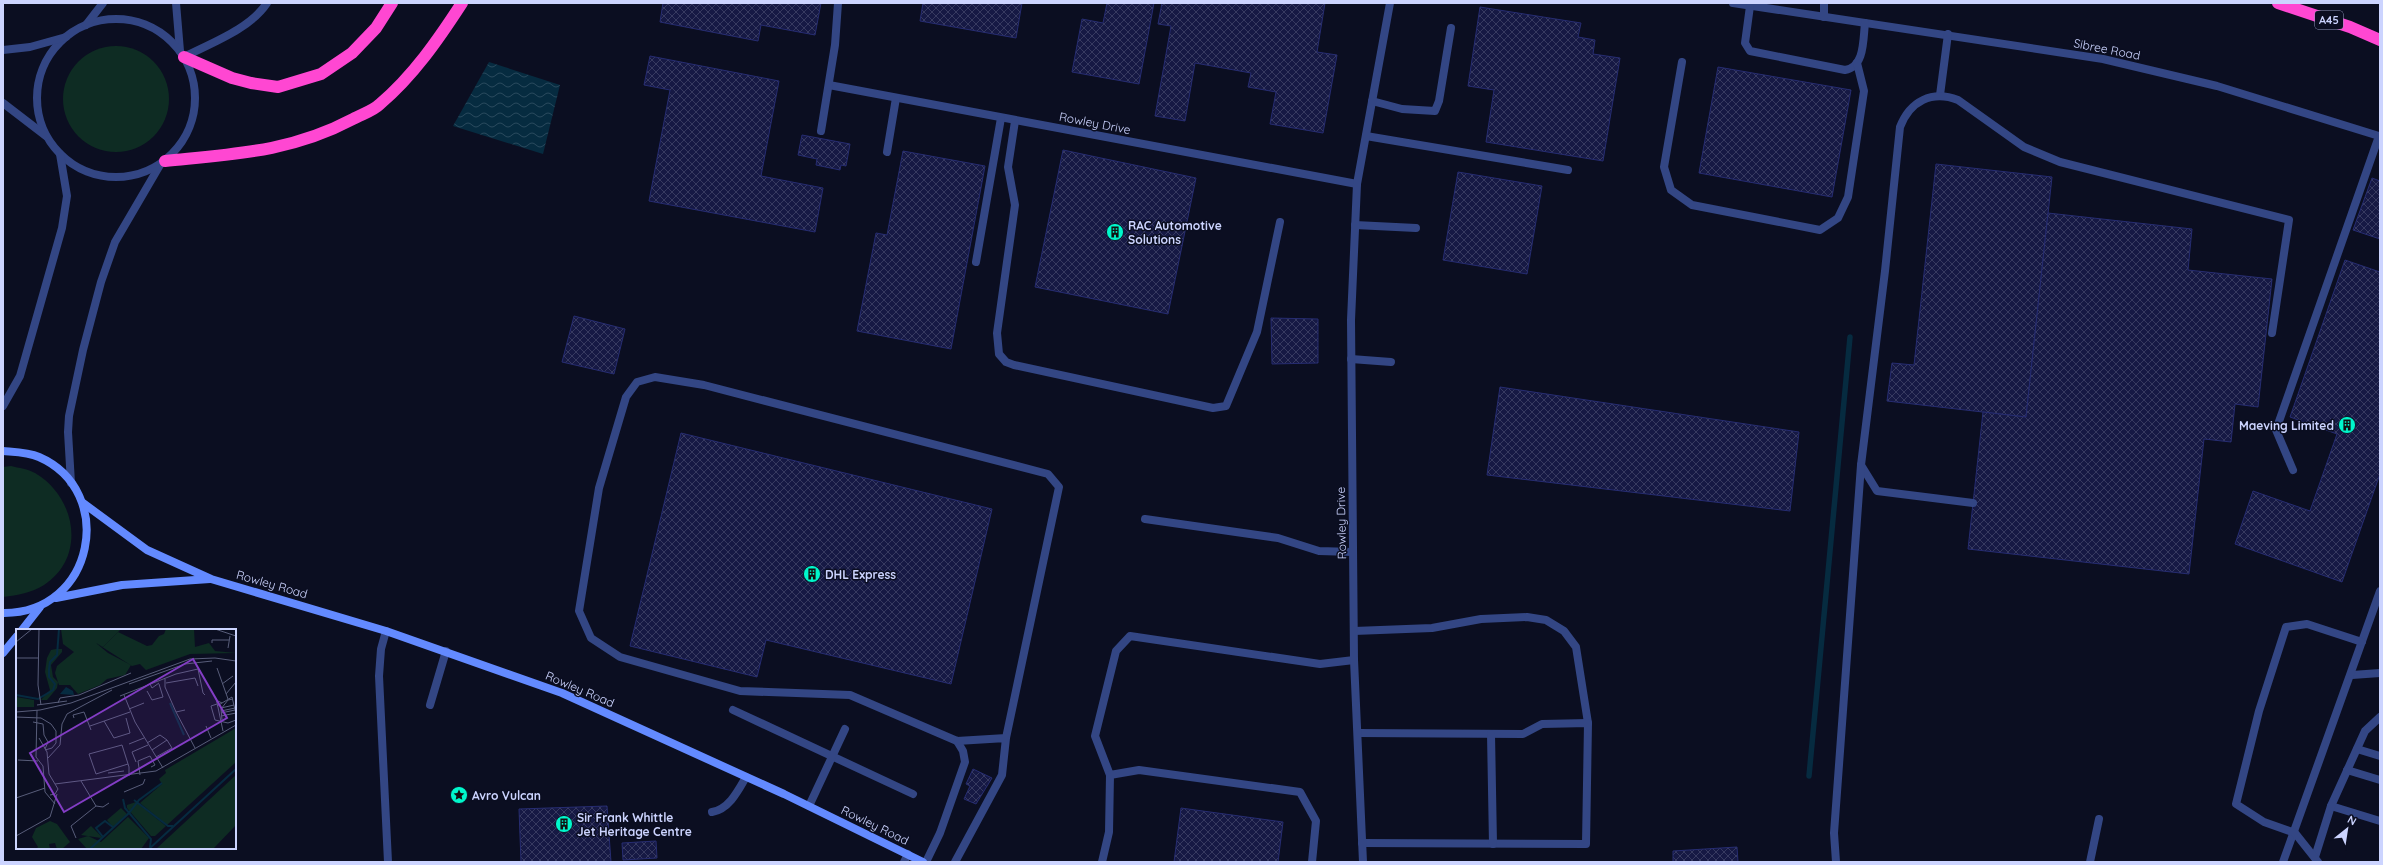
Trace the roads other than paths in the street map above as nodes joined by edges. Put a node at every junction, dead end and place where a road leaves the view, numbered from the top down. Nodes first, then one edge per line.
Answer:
1 (103, 3) edge
2 (176, 3) edge
3 (267, 3) edge
4 (392, 3) edge
5 (462, 3) edge
6 (838, 3) edge
7 (1390, 3) edge
8 (1733, 3) edge
9 (1824, 3) edge
10 (2278, 3) edge
11 (1750, 6) junction
12 (1824, 17) junction
13 (1865, 23) junction
14 (86, 25) junction
15 (1451, 28) dead end
16 (1948, 34) junction
17 (66, 37) junction
18 (2380, 40) edge
19 (3, 50) edge
20 (182, 54) junction
21 (1682, 62) dead end
22 (1857, 63) junction
23 (828, 86) junction
24 (1940, 95) junction
25 (896, 98) junction
26 (1372, 102) junction
27 (3, 103) edge
28 (1001, 118) junction
29 (1015, 120) junction
30 (821, 131) dead end
31 (47, 136) junction
32 (1366, 136) junction
33 (888, 152) dead end
34 (60, 154) junction
35 (162, 163) junction
36 (1568, 170) dead end
37 (1357, 184) junction
38 (1280, 222) dead end
39 (1355, 225) junction
40 (1416, 228) dead end
41 (976, 262) dead end
42 (2272, 333) dead end
43 (1351, 359) junction
44 (1391, 362) dead end
45 (3, 406) edge
46 (3, 451) edge
47 (1861, 464) junction
48 (2293, 470) dead end
49 (71, 483) junction
50 (82, 503) junction
51 (1973, 503) dead end
52 (1145, 519) dead end
53 (1353, 552) junction
54 (211, 579) junction
55 (2379, 597) edge
56 (56, 598) junction
57 (40, 607) junction
58 (3, 613) edge
59 (23, 629) edge
60 (386, 631) junction
61 (1354, 631) junction
62 (16, 637) edge
63 (2362, 642) junction
64 (446, 651) junction
65 (3, 653) edge
66 (1354, 660) junction
67 (2380, 673) edge
68 (2352, 675) junction
69 (430, 705) dead end
70 (734, 710) dead end
71 (2380, 718) edge
72 (1588, 723) junction
73 (845, 729) dead end
74 (1358, 733) junction
75 (1491, 734) junction
76 (1006, 738) junction
77 (957, 741) junction
78 (2357, 749) junction
79 (833, 756) junction
80 (2380, 756) edge
81 (2347, 770) junction
82 (1110, 775) junction
83 (746, 776) junction
84 (2380, 780) edge
85 (913, 794) dead end
86 (809, 806) junction
87 (2331, 806) junction
88 (712, 812) dead end
89 (2099, 819) dead end
90 (2380, 821) edge
91 (2295, 833) junction
92 (1362, 843) junction
93 (1493, 844) junction
94 (906, 858) edge
95 (2316, 859) edge
96 (388, 862) edge
97 (923, 862) edge
98 (926, 862) edge
99 (955, 862) edge
100 (1102, 862) edge
101 (1312, 862) edge
102 (1363, 862) edge
103 (1836, 862) edge
104 (2090, 862) edge
105 (2283, 862) edge

1 - 14 street
2 - 20 street
3 - 20 street
4 - 20 highway
5 - 35 highway
6 - 23 street
7 - 26 street, Rowley Drive
8 - 11 street, Sibree Road
9 - 12 street
10 - 18 highway, A45
11 - 12 street, Sibree Road
11 - 22 street
12 - 13 street, Sibree Road
13 - 16 street, Sibree Road
13 - 22 street
14 - 17 street
14 - 20 street
15 - 26 street
16 - 24 street
16 - 48 street, Sibree Road
17 - 19 street
17 - 31 street
20 - 35 street
21 - 22 street
23 - 25 street, Rowley Drive
23 - 30 street
24 - 42 street
24 - 47 street
25 - 28 street, Rowley Drive
25 - 33 street
26 - 32 street, Rowley Drive
27 - 31 street
28 - 29 street, Rowley Drive
28 - 41 street
29 - 37 street, Rowley Drive
29 - 38 street
31 - 34 street
32 - 36 street
32 - 37 street, Rowley Drive
34 - 35 street
34 - 45 street
35 - 49 street
37 - 39 street, Rowley Drive
39 - 40 street
39 - 43 street, Rowley Drive
43 - 44 street
43 - 53 street, Rowley Drive
46 - 49 street
47 - 51 street
47 - 103 street
49 - 50 street
50 - 54 street, Rowley Road
50 - 56 street
52 - 53 street
53 - 61 street, Rowley Drive
54 - 56 street, Rowley Road
54 - 60 street, Rowley Road
55 - 63 street
56 - 57 street
57 - 58 street
57 - 59 street
60 - 64 street, Rowley Road
60 - 96 street
61 - 66 street, Rowley Drive
61 - 72 street
62 - 65 street
63 - 68 street
63 - 91 street
64 - 69 street
64 - 83 street, Rowley Road
66 - 74 street, Rowley Drive
66 - 82 street
67 - 68 street
68 - 91 street
70 - 79 street
71 - 78 street
72 - 75 street
72 - 93 street
73 - 79 street
74 - 75 street
74 - 92 street, Rowley Drive
75 - 93 street
76 - 77 street
76 - 77 street
76 - 99 street
77 - 98 street
78 - 80 street
78 - 81 street
79 - 85 street
79 - 86 street
81 - 84 street
81 - 87 street
82 - 100 street
82 - 101 street
83 - 86 street, Rowley Road
83 - 88 street
86 - 94 street, Rowley Road
87 - 90 street
87 - 95 street
89 - 104 street
91 - 95 street
91 - 105 street
92 - 93 street
92 - 102 street, Rowley Drive
94 - 97 street, Rowley Road

